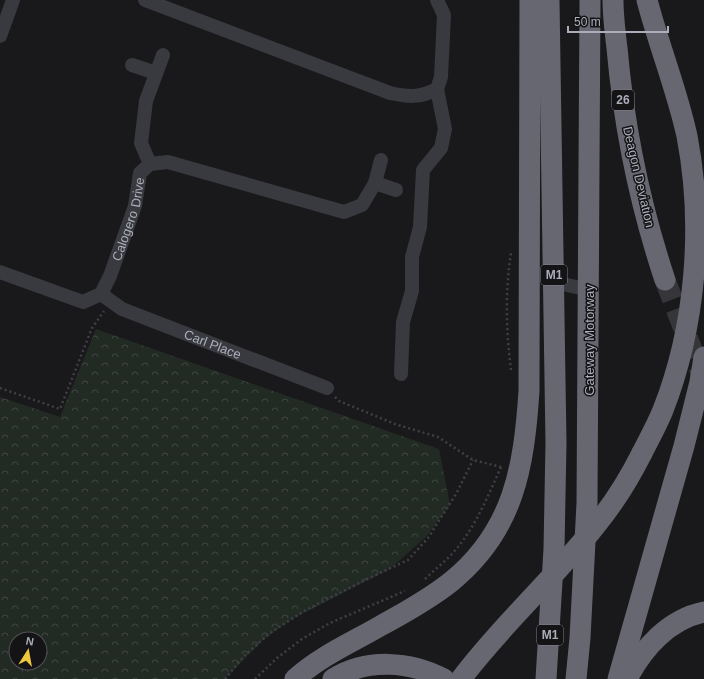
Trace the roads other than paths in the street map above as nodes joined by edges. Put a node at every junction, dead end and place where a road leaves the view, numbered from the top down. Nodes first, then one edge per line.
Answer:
1 (13, 0) edge
2 (145, 0) edge
3 (437, 0) edge
4 (530, 0) edge
5 (549, 0) edge
6 (590, 0) edge
7 (613, 0) edge
8 (647, 0) edge
9 (0, 36) edge
10 (163, 55) dead end
11 (132, 64) dead end
12 (156, 73) junction
13 (437, 89) junction
14 (381, 160) dead end
15 (150, 164) junction
16 (375, 183) junction
17 (396, 190) dead end
18 (0, 272) edge
19 (664, 280) tunnel mouth
20 (554, 282) junction
21 (589, 290) junction
22 (106, 297) junction
23 (704, 357) edge
24 (401, 374) dead end
25 (327, 388) road end
26 (704, 612) edge
27 (295, 679) edge
28 (333, 679) edge
29 (444, 679) edge
30 (461, 679) edge
31 (546, 679) edge
32 (576, 679) edge
33 (618, 679) edge
34 (627, 679) edge

1 - 9 street
2 - 13 street
3 - 13 street
4 - 27 highway
5 - 20 highway, M1
6 - 21 highway, Gateway Motorway / M1
7 - 19 highway, Deagon Deviation / 26
8 - 30 highway, bridge
10 - 12 street
11 - 12 street
12 - 15 street
13 - 24 street
14 - 16 street, Calogero Drive
15 - 16 street, Calogero Drive
15 - 22 street, Calogero Drive
16 - 17 street
18 - 22 street
20 - 21 street
20 - 31 highway, M1
21 - 32 highway, Gateway Motorway / M1
22 - 25 street, Carl Place
23 - 33 highway
26 - 34 highway
28 - 29 highway

